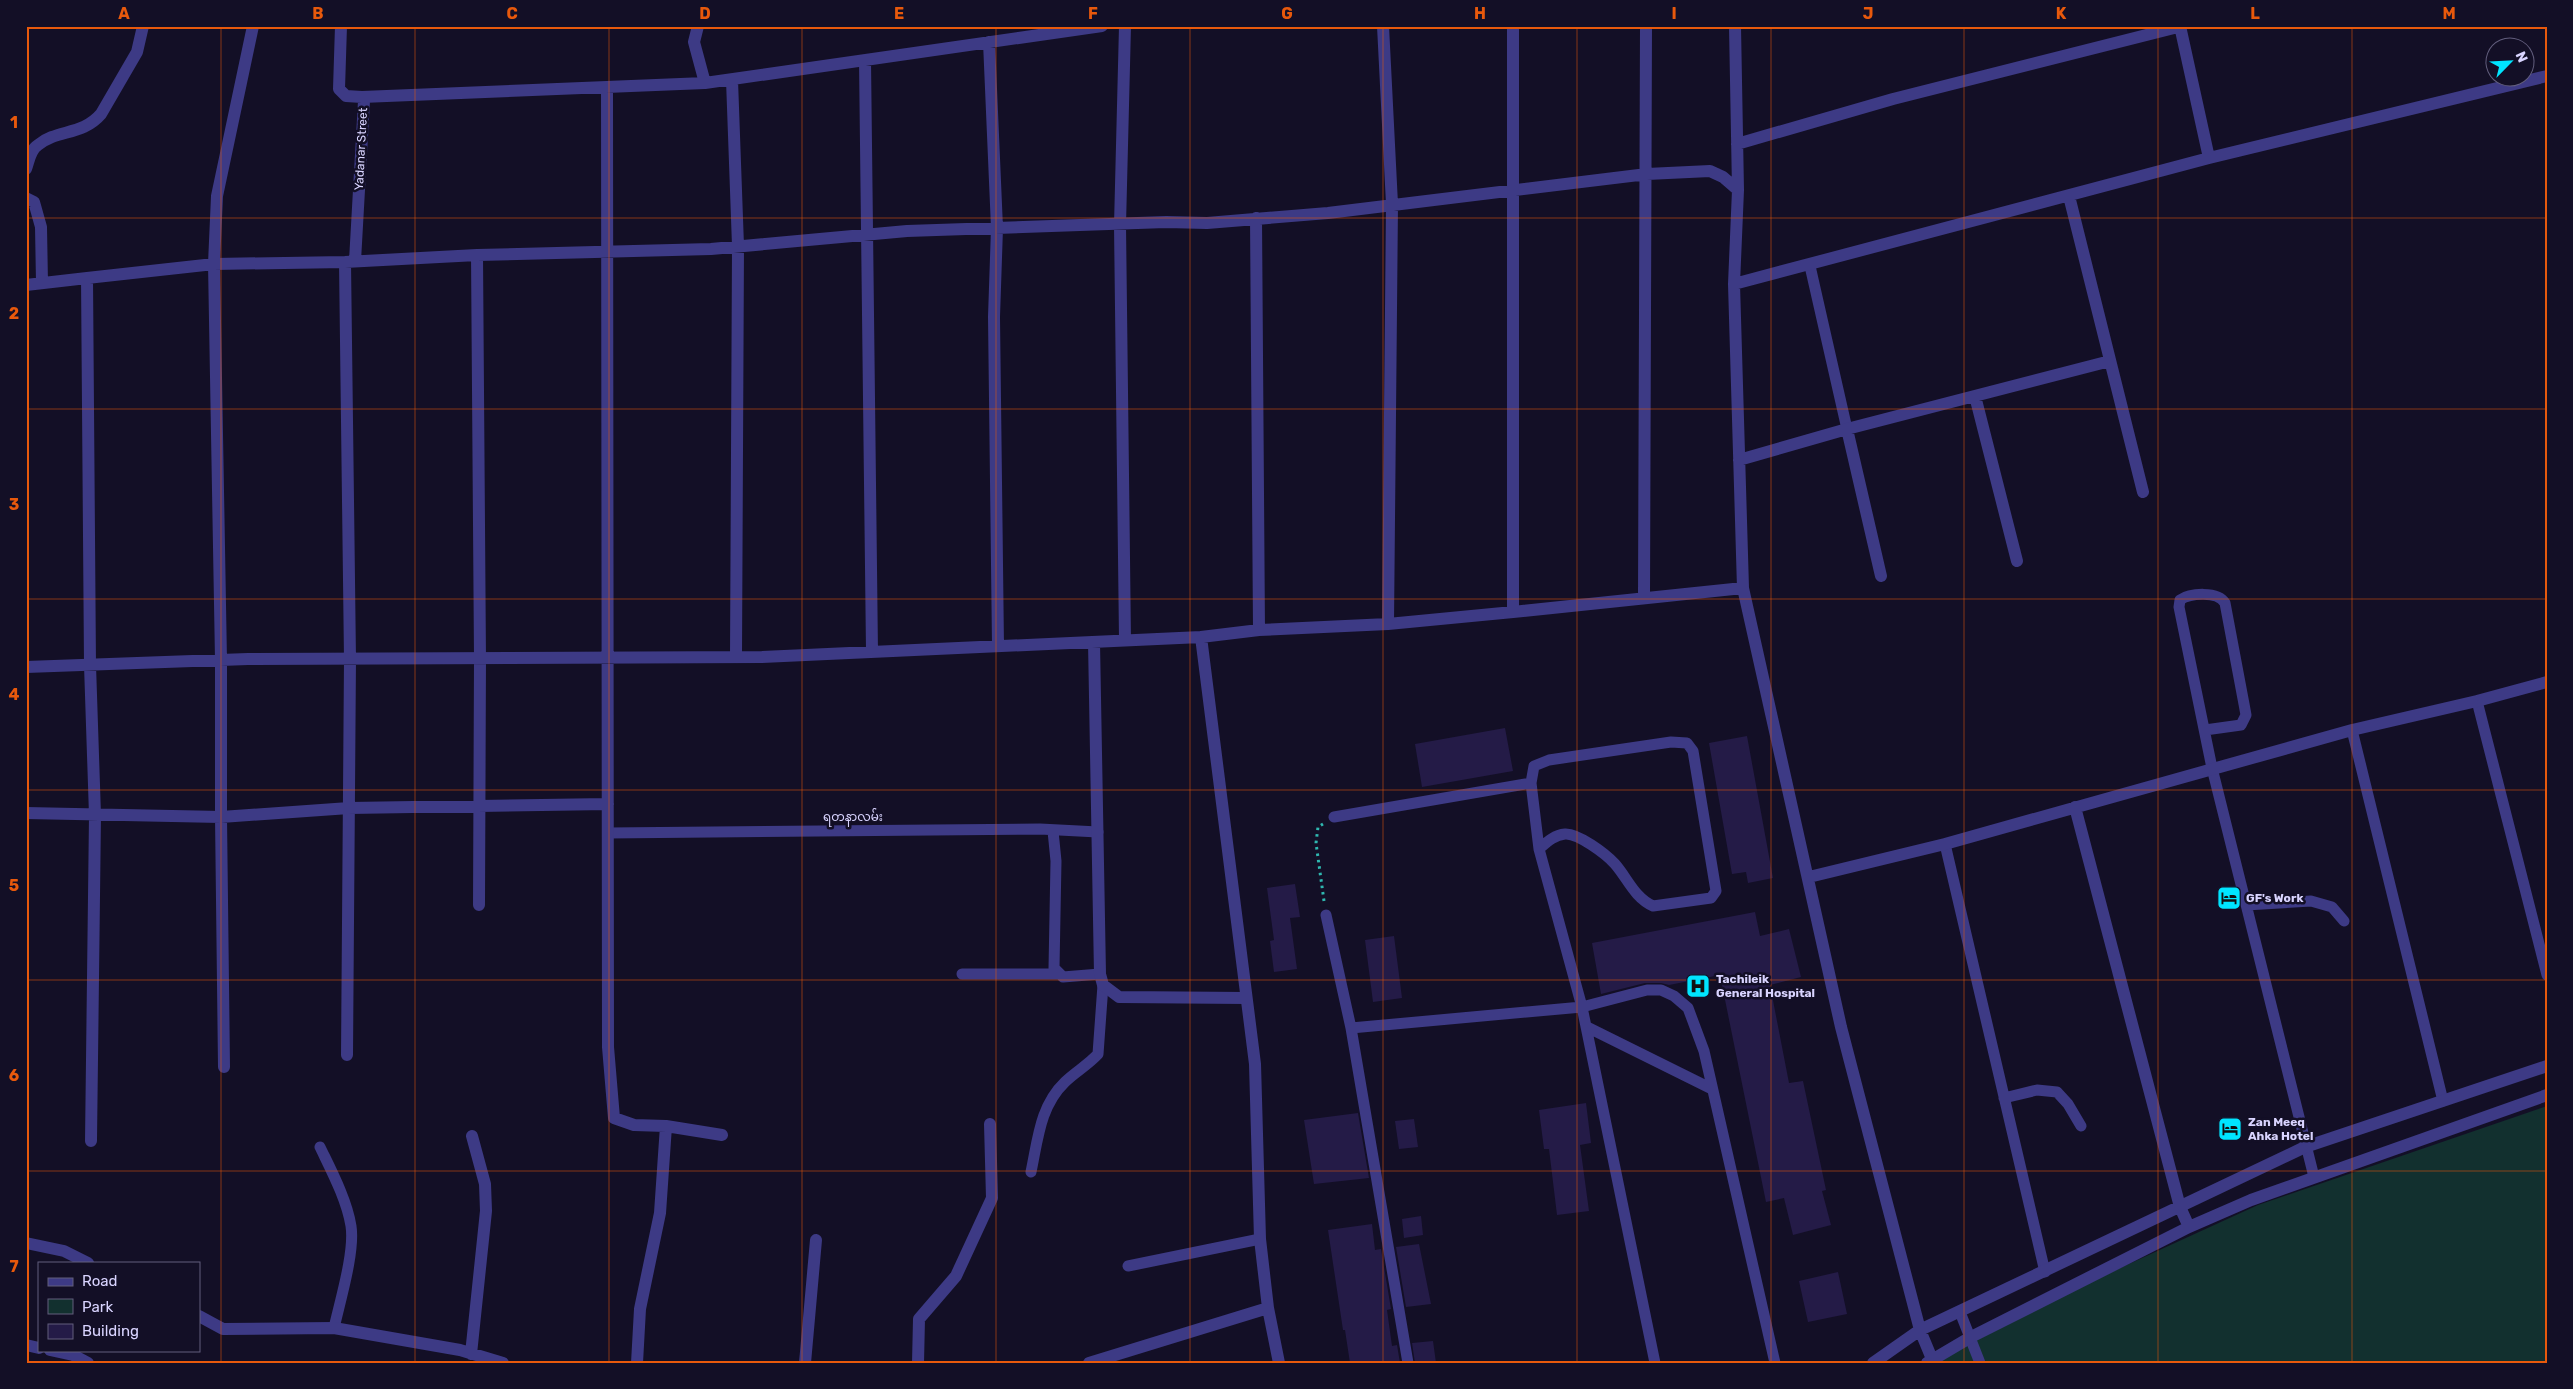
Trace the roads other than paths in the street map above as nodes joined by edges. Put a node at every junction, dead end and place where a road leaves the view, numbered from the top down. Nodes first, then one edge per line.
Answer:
1 (143, 26) edge
2 (254, 26) edge
3 (341, 26) edge
4 (698, 26) edge
5 (1102, 26) edge
6 (1125, 26) edge
7 (1383, 26) edge
8 (1513, 26) edge
9 (1646, 26) edge
10 (1735, 26) edge
11 (2180, 26) edge
12 (989, 42) junction
13 (866, 60) junction
14 (2547, 76) edge
15 (732, 80) junction
16 (705, 83) junction
17 (607, 88) junction
18 (362, 97) junction
19 (1737, 144) junction
20 (2209, 158) junction
21 (26, 170) edge
22 (1648, 174) junction
23 (1738, 190) junction
24 (1511, 192) junction
25 (2070, 196) junction
26 (26, 198) edge
27 (1392, 204) junction
28 (1256, 218) junction
29 (1120, 225) junction
30 (997, 228) junction
31 (867, 234) junction
32 (738, 246) junction
33 (607, 252) junction
34 (477, 255) junction
35 (350, 262) junction
36 (214, 264) junction
37 (1810, 266) junction
38 (87, 278) junction
39 (42, 283) junction
40 (1734, 284) junction
41 (26, 285) edge
42 (2110, 361) junction
43 (1975, 396) junction
44 (1847, 429) junction
45 (1739, 460) junction
46 (2143, 492) dead end
47 (2017, 561) dead end
48 (1881, 576) dead end
49 (1743, 588) junction
50 (1644, 597) junction
51 (1513, 612) junction
52 (1388, 624) junction
53 (1259, 630) junction
54 (1201, 637) junction
55 (1125, 640) junction
56 (1094, 642) junction
57 (998, 646) junction
58 (872, 652) junction
59 (609, 656) junction
60 (736, 658) junction
61 (350, 659) junction
62 (480, 659) junction
63 (221, 660) junction
64 (90, 665) junction
65 (26, 667) edge
66 (2547, 682) edge
67 (2477, 701) junction
68 (2205, 730) junction
69 (2352, 730) junction
70 (2212, 768) junction
71 (1531, 783) junction
72 (608, 804) junction
73 (480, 805) junction
74 (2075, 807) junction
75 (349, 808) junction
76 (26, 813) edge
77 (94, 815) junction
78 (221, 817) junction
79 (1334, 817) road end
80 (1053, 831) junction
81 (1098, 832) junction
82 (608, 833) junction
83 (1945, 844) junction
84 (1538, 849) junction
85 (1809, 877) junction
86 (479, 905) dead end
87 (2246, 905) junction
88 (1326, 915) road end
89 (2344, 921) dead end
90 (962, 974) dead end
91 (1058, 974) junction
92 (2547, 975) edge
93 (1102, 980) junction
94 (1246, 998) junction
95 (1582, 1007) junction
96 (1586, 1027) junction
97 (1351, 1028) junction
98 (347, 1055) dead end
99 (2547, 1066) edge
100 (224, 1067) dead end
101 (1712, 1090) junction
102 (2547, 1095) edge
103 (2004, 1098) junction
104 (2444, 1101) junction
105 (990, 1124) dead end
106 (666, 1126) junction
107 (2081, 1126) dead end
108 (722, 1135) dead end
109 (472, 1136) dead end
110 (91, 1141) dead end
111 (2306, 1146) junction
112 (320, 1147) dead end
113 (1031, 1172) dead end
114 (2314, 1177) junction
115 (2180, 1207) junction
116 (2189, 1227) junction
117 (1260, 1239) junction
118 (816, 1240) dead end
119 (26, 1243) edge
120 (86, 1262) edge
121 (1128, 1266) dead end
122 (2045, 1272) junction
123 (1268, 1308) junction
124 (1960, 1312) junction
125 (200, 1317) edge
126 (334, 1328) junction
127 (1920, 1330) junction
128 (1971, 1337) junction
129 (58, 1352) edge
130 (471, 1354) junction
131 (1930, 1361) edge
132 (88, 1363) edge
133 (503, 1363) edge
134 (637, 1363) edge
135 (805, 1363) edge
136 (918, 1363) edge
137 (1089, 1363) edge
138 (1279, 1363) edge
139 (1408, 1363) edge
140 (1655, 1363) edge
141 (1774, 1363) edge
142 (1872, 1363) edge
143 (1980, 1363) edge

1 - 21 street
2 - 36 street
3 - 18 street, Yadanar Street
4 - 16 street
5 - 12 street
6 - 29 street
7 - 27 street
8 - 24 street
9 - 22 street
10 - 19 street
11 - 19 street
11 - 20 street
12 - 13 street
12 - 30 street
13 - 15 street
13 - 31 street
14 - 20 street
15 - 16 street
15 - 32 street
16 - 17 street
17 - 18 street
17 - 33 street
18 - 35 street, Yadanar Street
19 - 23 street
20 - 25 street
22 - 23 street
22 - 24 street
22 - 50 street
23 - 40 street
24 - 27 street
24 - 51 street
25 - 37 street
25 - 42 street
26 - 39 street
27 - 28 street
27 - 52 street
28 - 29 street
28 - 53 street
29 - 30 street
29 - 55 street
30 - 31 street
30 - 57 street
31 - 32 street
31 - 58 street
32 - 33 street
32 - 60 street
33 - 34 street
33 - 59 street
34 - 35 street
34 - 62 street
35 - 36 street
35 - 61 street, Yadanar Street
36 - 38 street
36 - 63 street
37 - 40 street
37 - 44 lane
38 - 39 street
38 - 64 street
39 - 41 street
40 - 45 street
42 - 43 street
42 - 46 street
43 - 44 street
43 - 47 street
44 - 45 street
44 - 48 street
45 - 49 street
49 - 50 street
49 - 85 street
50 - 51 street
51 - 52 street
52 - 53 street
53 - 54 street
54 - 55 street
54 - 94 street
55 - 56 street
56 - 57 street
56 - 81 street
57 - 58 street
58 - 60 street
59 - 60 street
59 - 62 street
59 - 72 street
61 - 62 street
61 - 63 street
61 - 75 street, Yadanar Street
62 - 73 street
63 - 64 street
63 - 78 street
64 - 65 street
64 - 77 street
66 - 67 street
67 - 69 street
67 - 92 lane
68 - 68 lane
68 - 70 lane
69 - 70 street
69 - 104 lane
70 - 74 street
70 - 87 lane
71 - 79 lane
71 - 84 lane
71 - 84 lane
72 - 73 street
72 - 82 street
73 - 75 street
73 - 86 street
74 - 83 street
74 - 115 street
75 - 78 street
75 - 98 street, Yadanar Street
76 - 77 street
77 - 78 street
77 - 110 street
78 - 100 street
80 - 81 lane, ရတနာလမ်း
80 - 82 lane, ရတနာလမ်း
80 - 91 lane
81 - 93 street
82 - 106 street
83 - 85 street
83 - 103 lane
84 - 95 lane
85 - 127 street
87 - 89 lane
87 - 111 lane
88 - 97 lane
90 - 91 lane
91 - 93 lane
93 - 94 street
93 - 113 lane
94 - 117 street
95 - 96 lane
95 - 97 lane
95 - 101 lane
96 - 101 lane
96 - 140 lane
97 - 139 lane
99 - 104 street
101 - 141 lane
102 - 114 street
103 - 107 lane
103 - 122 lane
104 - 111 street
105 - 136 street
106 - 108 street
106 - 134 street
109 - 130 street
111 - 114 lane
111 - 115 street
112 - 126 lane
114 - 116 street
115 - 116 street
115 - 122 street
116 - 128 street
117 - 121 lane
117 - 123 street
118 - 135 street
119 - 120 street
122 - 124 street
123 - 137 street
123 - 138 street
124 - 127 street
124 - 128 lane
125 - 126 street
126 - 130 street
127 - 131 street
127 - 142 street
128 - 131 street
128 - 143 lane
129 - 132 street
130 - 133 street

